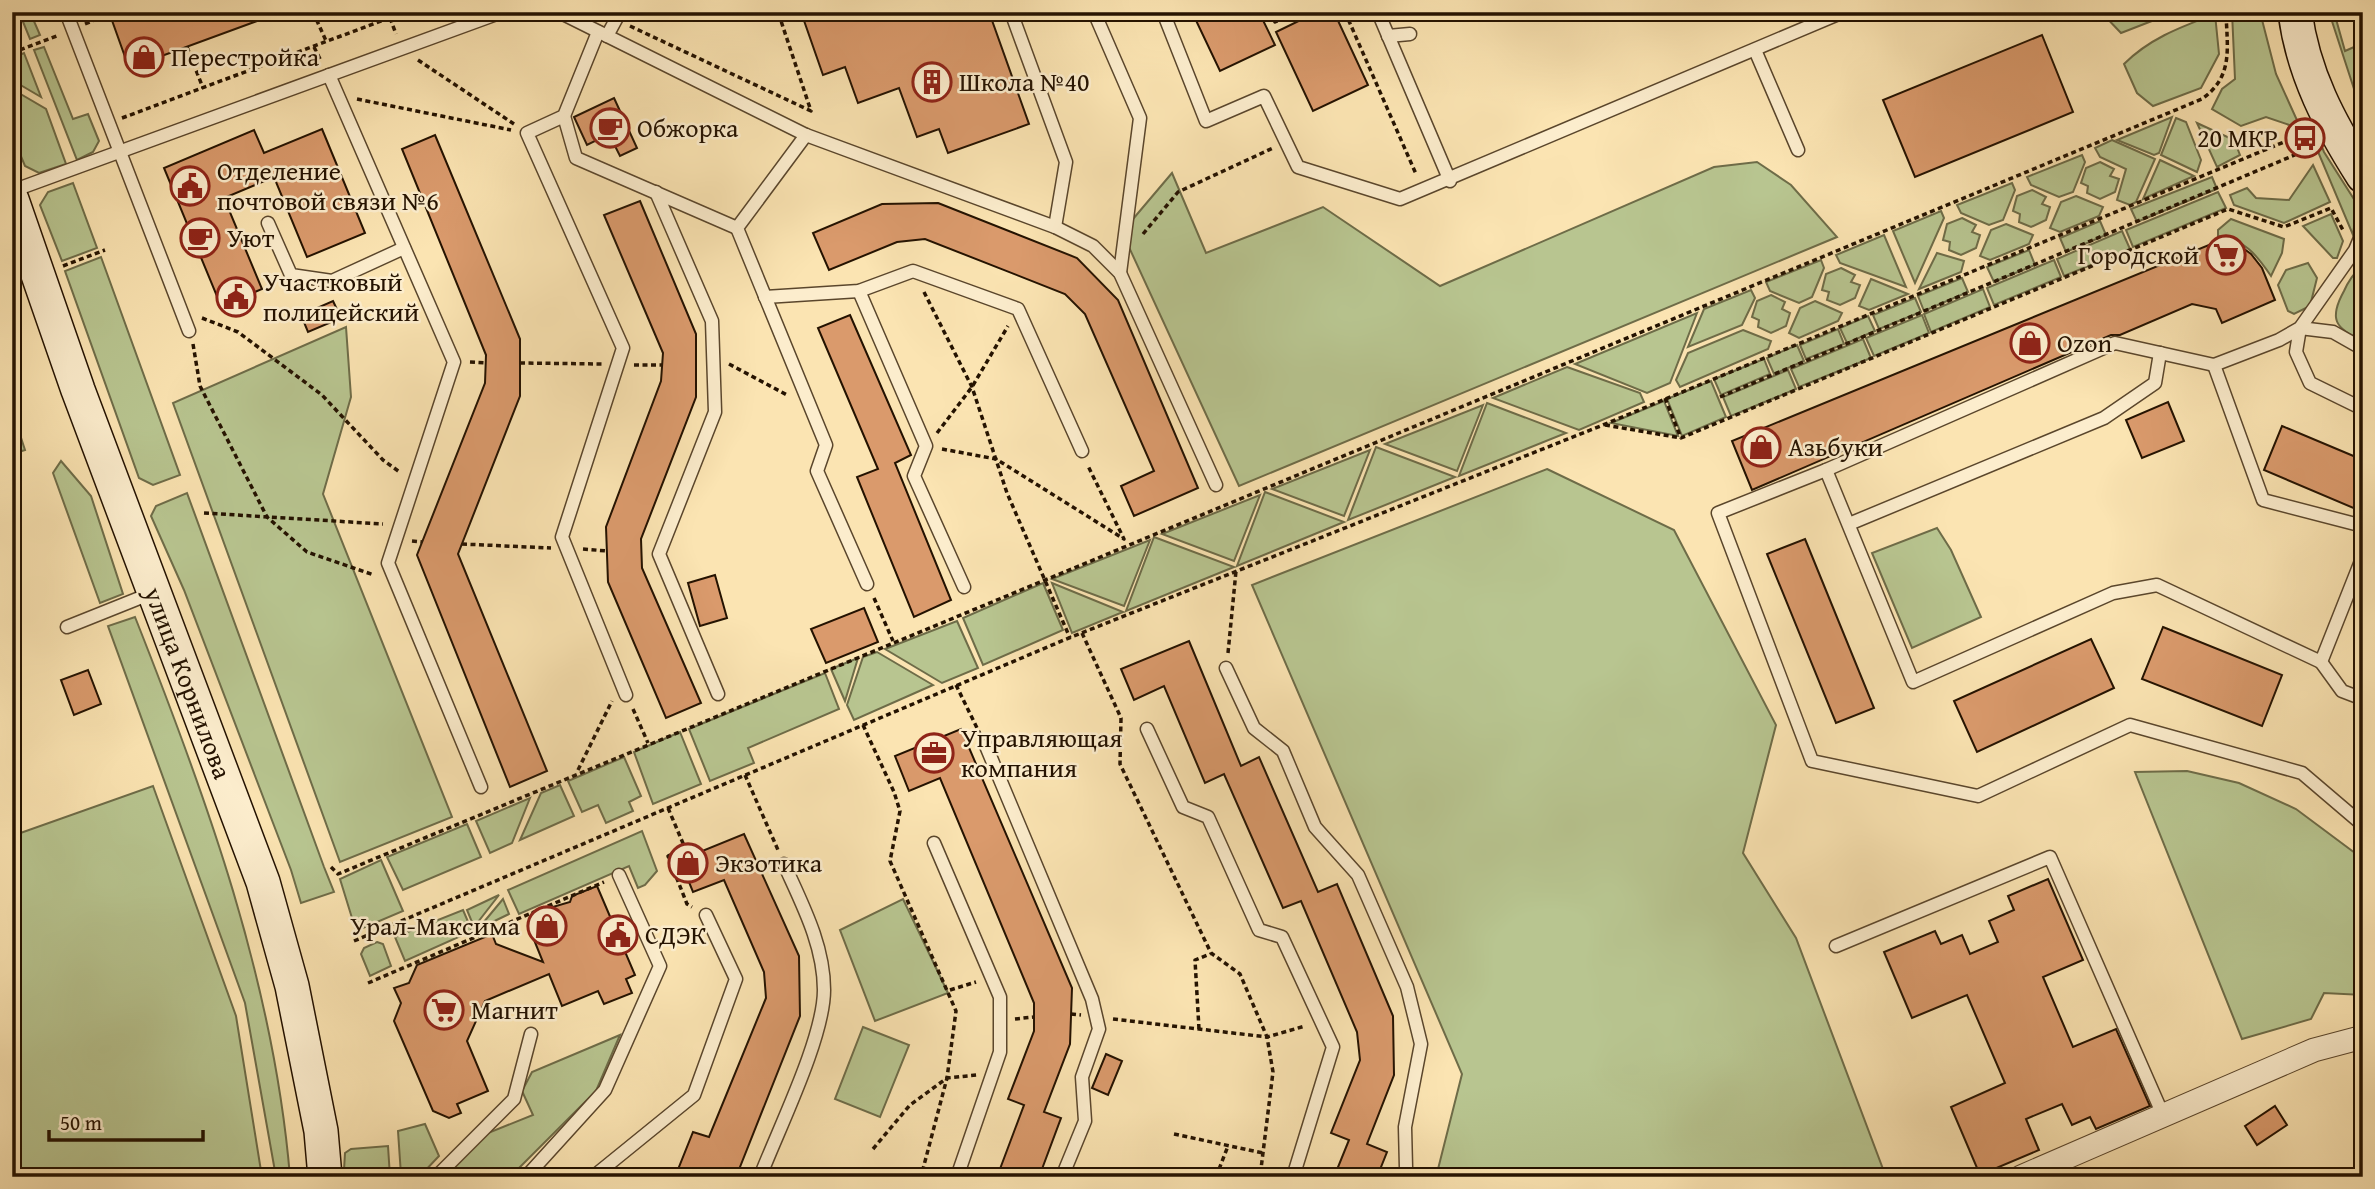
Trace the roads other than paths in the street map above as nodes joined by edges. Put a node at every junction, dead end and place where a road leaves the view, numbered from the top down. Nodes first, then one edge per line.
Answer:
1 (66, 12) edge
2 (502, 12) edge
3 (558, 12) edge
4 (1011, 12) edge
5 (1094, 12) edge
6 (1163, 12) edge
7 (1378, 12) edge
8 (1843, 12) edge
9 (2295, 12) edge
10 (618, 16) edge
11 (603, 34) junction
12 (1410, 34) dead end
13 (1388, 36) junction
14 (1755, 50) junction
15 (329, 75) junction
16 (564, 116) junction
17 (806, 135) junction
18 (1798, 150) dead end
19 (118, 152) junction
20 (2363, 176) edge
21 (1450, 181) junction
22 (12, 191) edge
23 (656, 192) junction
24 (12, 200) edge
25 (268, 223) dead end
26 (1055, 227) junction
27 (737, 228) junction
28 (2363, 231) edge
29 (404, 248) junction
30 (1121, 267) junction
31 (859, 290) junction
32 (765, 297) junction
33 (2300, 328) junction
34 (189, 331) road end
35 (2363, 349) edge
36 (2160, 354) junction
37 (2214, 365) junction
38 (2363, 409) edge
39 (1082, 451) road end
40 (1826, 470) junction
41 (1216, 485) dead end
42 (1849, 524) junction
43 (2363, 526) edge
44 (2363, 556) edge
45 (867, 584) road end
46 (964, 587) dead end
47 (156, 592) junction
48 (67, 626) dead end
49 (2321, 663) junction
50 (1226, 668) road end
51 (624, 689) road end
52 (718, 694) dead end
53 (2363, 699) edge
54 (1147, 729) dead end
55 (986, 746) road end
56 (481, 787) dead end
57 (2363, 825) edge
58 (934, 843) dead end
59 (784, 864) road end
60 (619, 875) road end
61 (706, 915) road end
62 (1836, 946) dead end
63 (531, 1034) dead end
64 (2363, 1037) edge
65 (2163, 1115) junction
66 (325, 1177) edge
67 (436, 1177) edge
68 (526, 1177) edge
69 (593, 1177) edge
70 (760, 1177) edge
71 (957, 1177) edge
72 (1062, 1177) edge
73 (1293, 1177) edge
74 (1402, 1177) edge
75 (2021, 1177) edge

1 - 19 lane
2 - 15 lane
3 - 11 lane
4 - 26 lane
5 - 30 lane
6 - 21 lane
7 - 13 lane
8 - 14 lane
9 - 20 main road
10 - 11 lane
11 - 16 lane
11 - 17 lane
12 - 13 lane
13 - 21 lane
14 - 18 lane
14 - 21 lane
15 - 19 lane
15 - 29 lane
16 - 23 lane
16 - 51 lane
17 - 26 lane
17 - 27 lane
19 - 22 lane
19 - 34 lane
23 - 27 lane
23 - 52 lane
24 - 47 main road, улица Корнилова
25 - 29 lane
26 - 30 lane
27 - 32 lane
28 - 33 lane
29 - 56 lane
30 - 41 lane
31 - 32 lane
31 - 39 lane
31 - 46 lane
32 - 45 lane
33 - 35 lane
33 - 37 lane
33 - 38 lane
36 - 37 lane
36 - 40 lane
36 - 42 lane
37 - 43 lane
40 - 42 lane
40 - 57 lane
42 - 49 lane
44 - 49 lane
47 - 48 lane
47 - 66 main road, улица Корнилова
49 - 53 lane
50 - 74 lane
54 - 73 lane
55 - 72 lane
58 - 71 lane
59 - 70 lane
60 - 68 lane
61 - 69 lane
62 - 65 lane
63 - 67 lane
64 - 65 street
65 - 75 street

